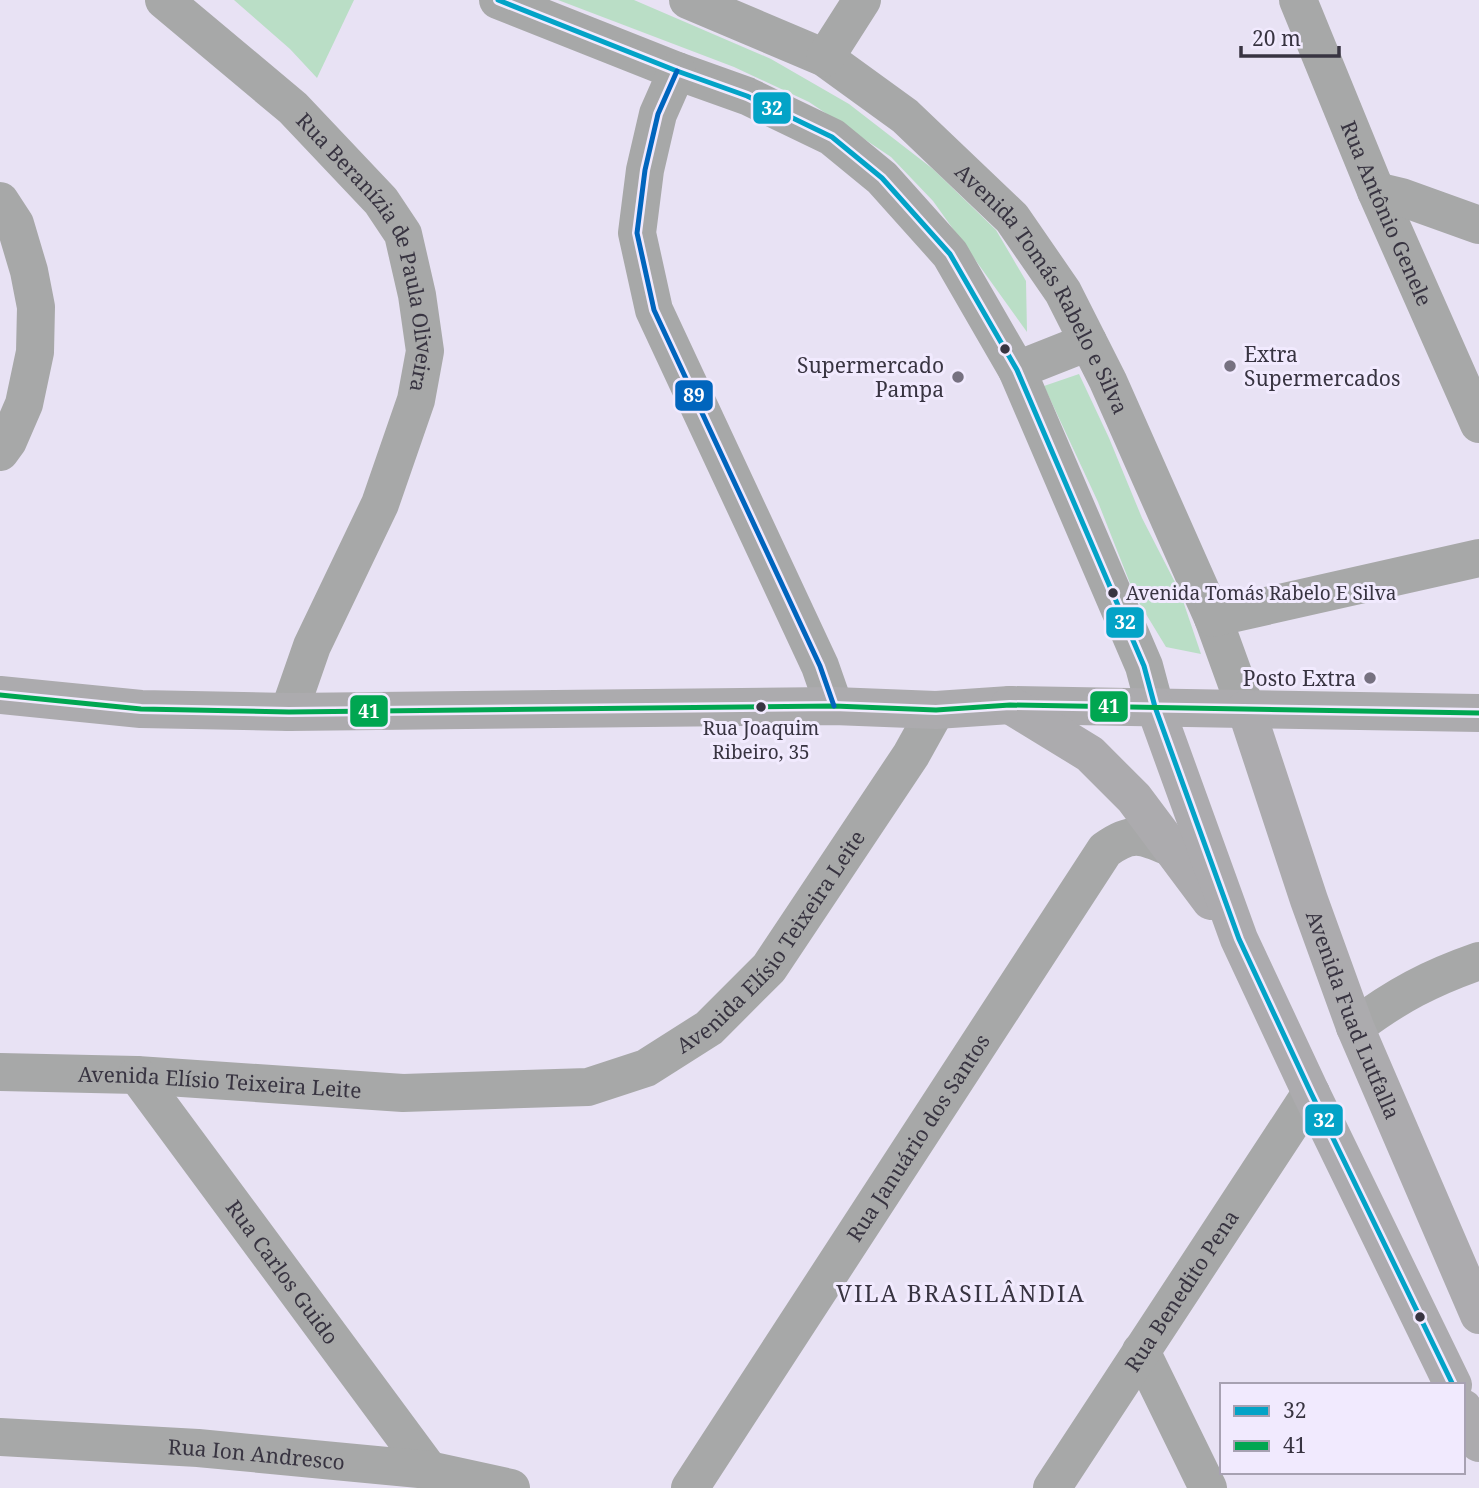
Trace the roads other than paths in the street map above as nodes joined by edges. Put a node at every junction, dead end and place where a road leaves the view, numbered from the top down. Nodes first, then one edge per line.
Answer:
1 (164, 0) edge
2 (498, 0) edge
3 (688, 0) edge
4 (862, 0) edge
5 (1298, 0) edge
6 (825, 58) junction
7 (677, 71) junction
8 (1376, 191) junction
9 (0, 201) edge
10 (1479, 225) edge
11 (1088, 342) junction
12 (1017, 370) junction
13 (1479, 424) edge
14 (3, 444) edge
15 (1479, 558) edge
16 (1213, 618) junction
17 (0, 695) edge
18 (1010, 705) junction
19 (834, 706) junction
20 (1155, 707) junction
21 (1246, 709) junction
22 (936, 710) junction
23 (289, 712) junction
24 (1479, 713) edge
25 (1174, 849) junction
26 (1239, 939) junction
27 (1479, 961) edge
28 (1355, 1027) junction
29 (0, 1072) edge
30 (137, 1075) junction
31 (1311, 1093) junction
32 (1447, 1241) junction
33 (1387, 1248) junction
34 (1479, 1315) edge
35 (1141, 1351) junction
36 (1452, 1383) edge
37 (1465, 1412) edge
38 (0, 1437) edge
39 (1479, 1443) edge
40 (429, 1470) junction
41 (511, 1488) edge
42 (690, 1488) edge
43 (1052, 1488) edge
44 (1208, 1488) edge

1 - 23 street, Rua Beranízia de Paula Oliveira
2 - 7 street
3 - 6 street, Avenida Tomás Rabelo e Silva
4 - 6 street
5 - 8 street, Rua Antônio Genele
6 - 11 street, Avenida Tomás Rabelo e Silva
7 - 12 street
7 - 19 street
8 - 10 street
8 - 13 street, Rua Antônio Genele
9 - 14 street
11 - 12 street
11 - 16 street, Avenida Tomás Rabelo e Silva
12 - 20 street
15 - 16 street
16 - 21 street, Avenida Tomás Rabelo e Silva
17 - 23 main road
18 - 20 main road
18 - 22 main road
18 - 25 main road
19 - 22 main road
19 - 23 main road
20 - 21 main road
20 - 26 main road
21 - 24 main road
21 - 28 main road, Avenida Fuad Lutfalla
22 - 30 street, Avenida Elísio Teixeira Leite
25 - 26 main road
25 - 42 street, Rua Januário dos Santos
26 - 31 main road
27 - 28 street
28 - 32 main road, Avenida Fuad Lutfalla
29 - 30 street, Avenida Elísio Teixeira Leite
30 - 40 street, Rua Carlos Guido
31 - 33 main road
31 - 35 street, Rua Benedito Pena
32 - 33 main road
32 - 34 main road, Avenida Fuad Lutfalla
33 - 36 main road
35 - 43 street, Rua Benedito Pena
35 - 44 street
37 - 39 main road
38 - 40 street, Rua Ion Andresco
40 - 41 street, Rua Ion Andresco

